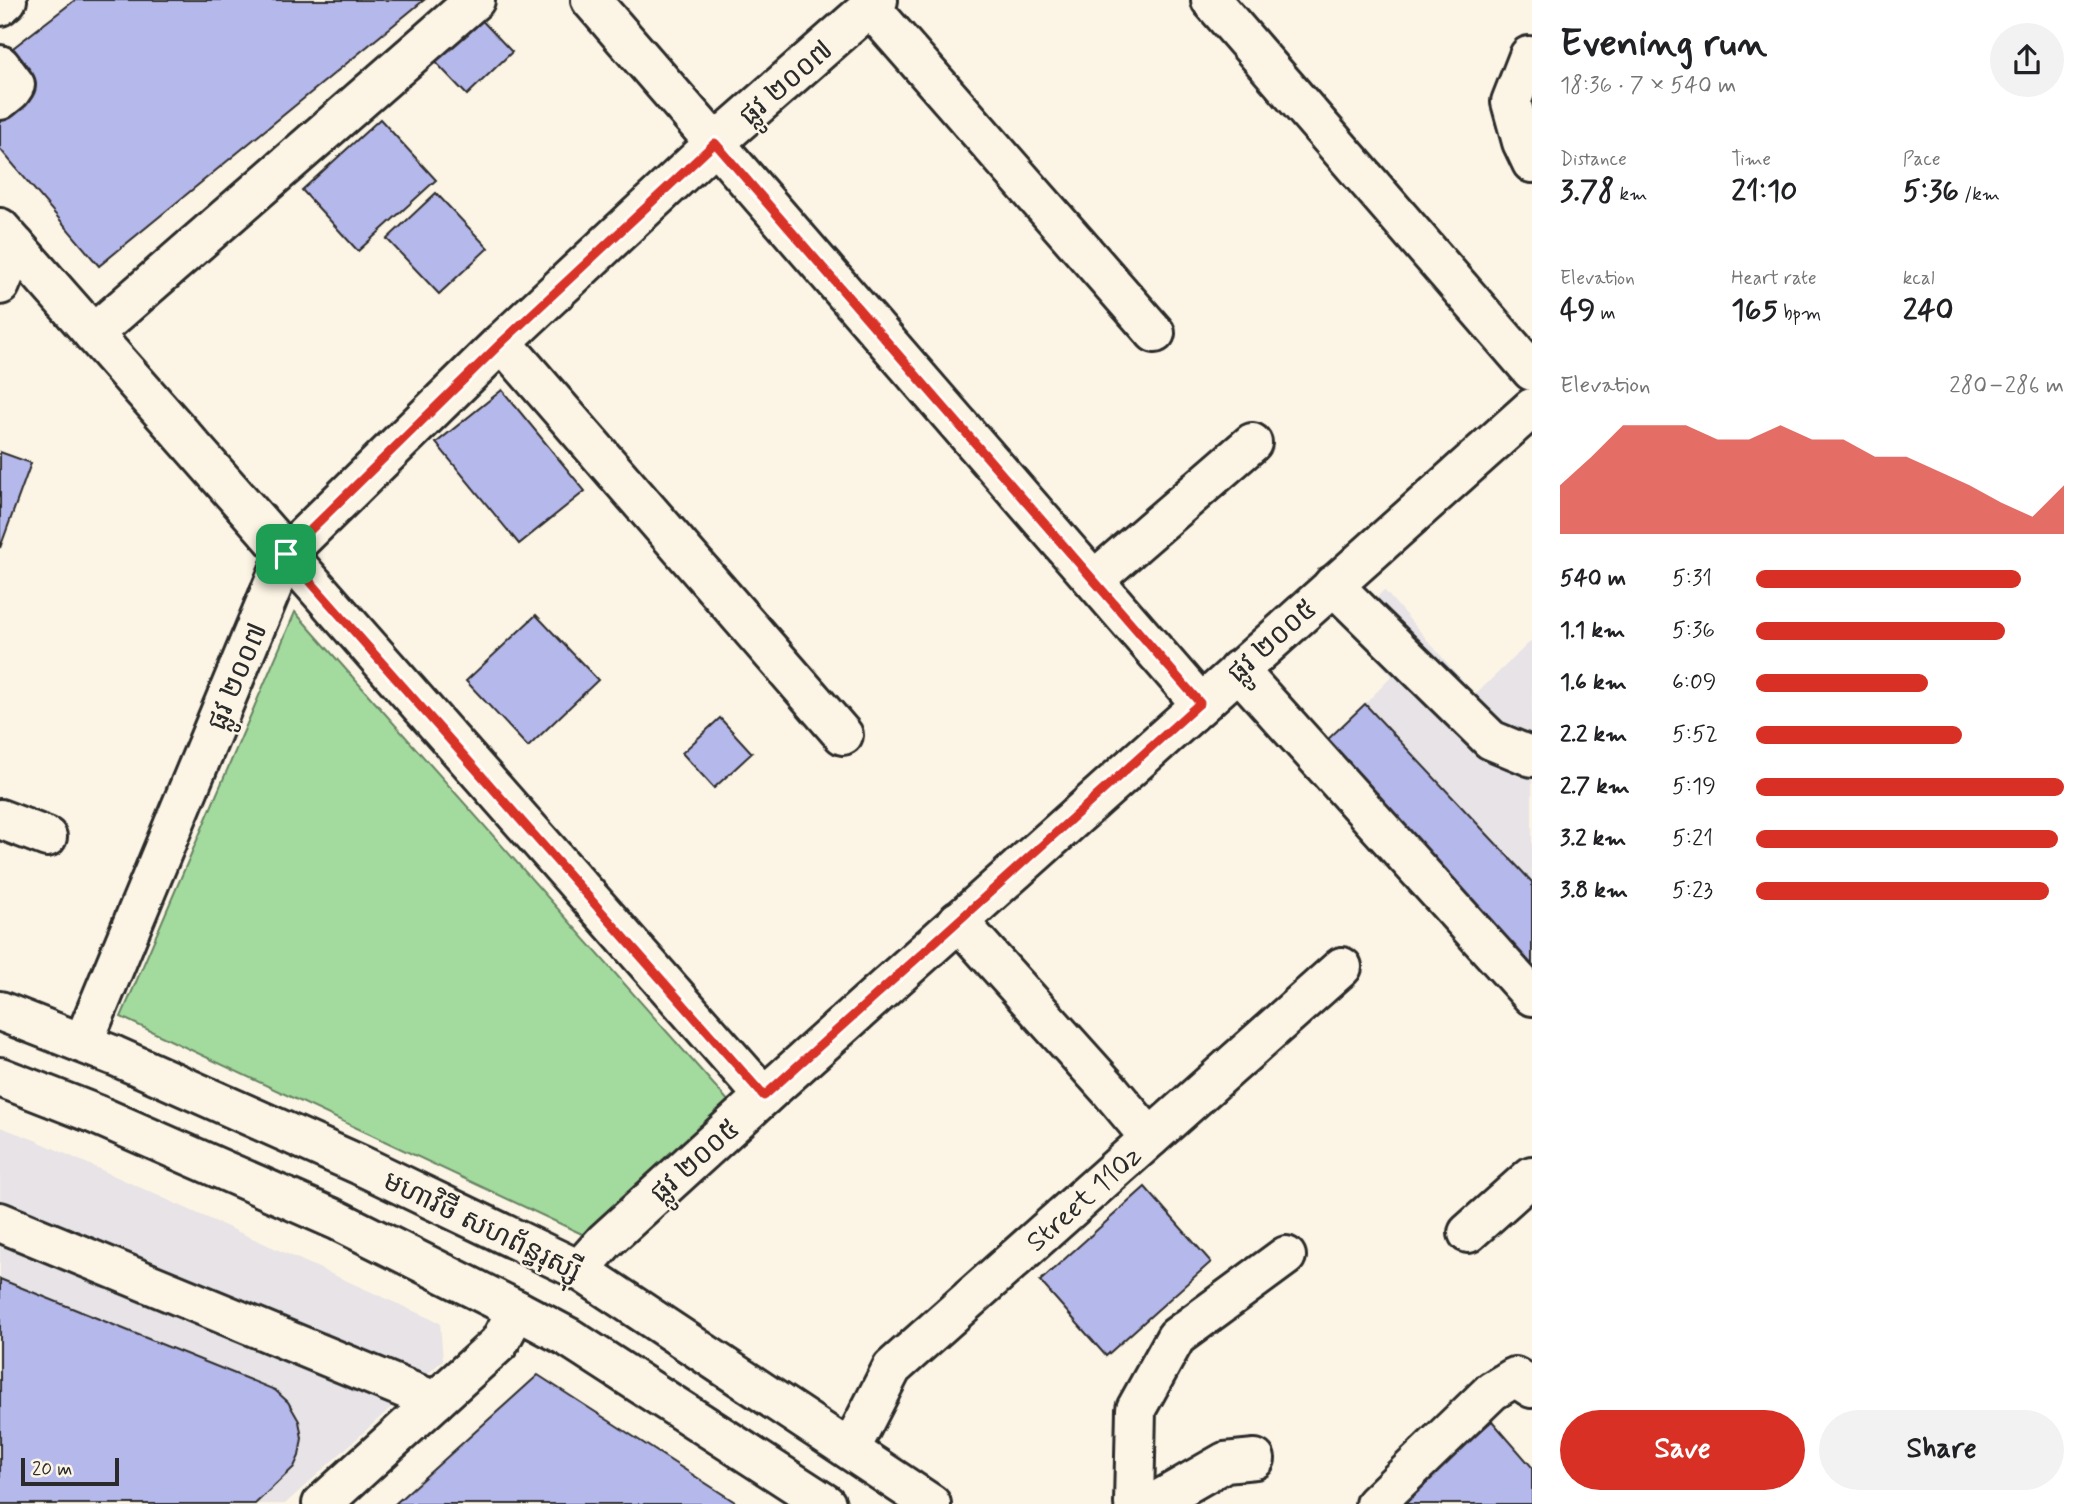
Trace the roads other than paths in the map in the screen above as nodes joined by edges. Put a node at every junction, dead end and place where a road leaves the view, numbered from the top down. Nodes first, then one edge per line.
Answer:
1 (7, 0) edge
2 (475, 0) edge
3 (591, 0) edge
4 (1210, 0) edge
5 (874, 3) edge
6 (0, 6) edge
7 (1529, 56) dead end
8 (0, 65) edge
9 (0, 100) edge
10 (715, 143) junction
11 (1532, 163) edge
12 (8, 237) edge
13 (0, 285) edge
14 (1155, 333) dead end
15 (93, 334) junction
16 (502, 342) junction
17 (1532, 372) edge
18 (1532, 408) edge
19 (1252, 443) dead end
20 (286, 554) junction
21 (1094, 580) junction
22 (1333, 585) junction
23 (1238, 670) junction
24 (1200, 703) junction
25 (843, 735) dead end
26 (1532, 757) edge
27 (0, 819) edge
28 (47, 838) dead end
29 (958, 921) junction
30 (1342, 967) dead end
31 (1532, 996) edge
32 (0, 1011) edge
33 (83, 1042) junction
34 (0, 1077) edge
35 (764, 1096) junction
36 (1150, 1138) junction
37 (1532, 1176) edge
38 (0, 1223) edge
39 (1468, 1233) dead end
40 (1286, 1256) dead end
41 (579, 1270) junction
42 (517, 1310) junction
43 (1532, 1388) edge
44 (435, 1401) junction
45 (850, 1450) junction
46 (1255, 1459) dead end
47 (322, 1504) edge
48 (826, 1504) edge
49 (931, 1504) edge
50 (1135, 1504) edge
51 (1152, 1504) edge
52 (1375, 1504) edge

1 - 6 main road
2 - 15 main road
3 - 10 main road
4 - 17 main road
5 - 10 main road, ផ្លូវ ២០០៧
5 - 14 main road
7 - 11 main road
8 - 9 main road
10 - 16 main road, ផ្លូវ ២០០៧
10 - 21 main road
12 - 13 main road
12 - 15 main road
15 - 20 main road
16 - 20 main road, ផ្លូវ ២០០៧
16 - 25 main road
18 - 22 main road, ផ្លូវ ២០០៥
19 - 21 main road
20 - 33 main road, ផ្លូវ ២០០៧
20 - 35 main road
21 - 24 main road
22 - 23 main road, ផ្លូវ ២០០៥
22 - 26 main road
23 - 24 main road, ផ្លូវ ២០០៥
23 - 31 main road
24 - 29 main road, ផ្លូវ ២០០៥
27 - 28 main road
29 - 35 main road, ផ្លូវ ២០០៥
29 - 36 main road
30 - 36 main road, Street 110z
32 - 33 main road, មហាវិថី សហព័ន្ធរុស្ស៊ី
33 - 41 main road, មហាវិថី សហព័ន្ធរុស្ស៊ី
34 - 42 main road
35 - 41 main road, ផ្លូវ ២០០៥
36 - 45 main road, Street 110z
37 - 39 main road
38 - 44 main road
40 - 50 main road
41 - 45 main road, មហាវិថី សហព័ន្ធរុស្ស៊ី
42 - 44 main road
42 - 48 main road
43 - 52 main road
44 - 47 main road
45 - 49 main road, មហាវិថី សហព័ន្ធរុស្ស៊ី
46 - 51 main road

